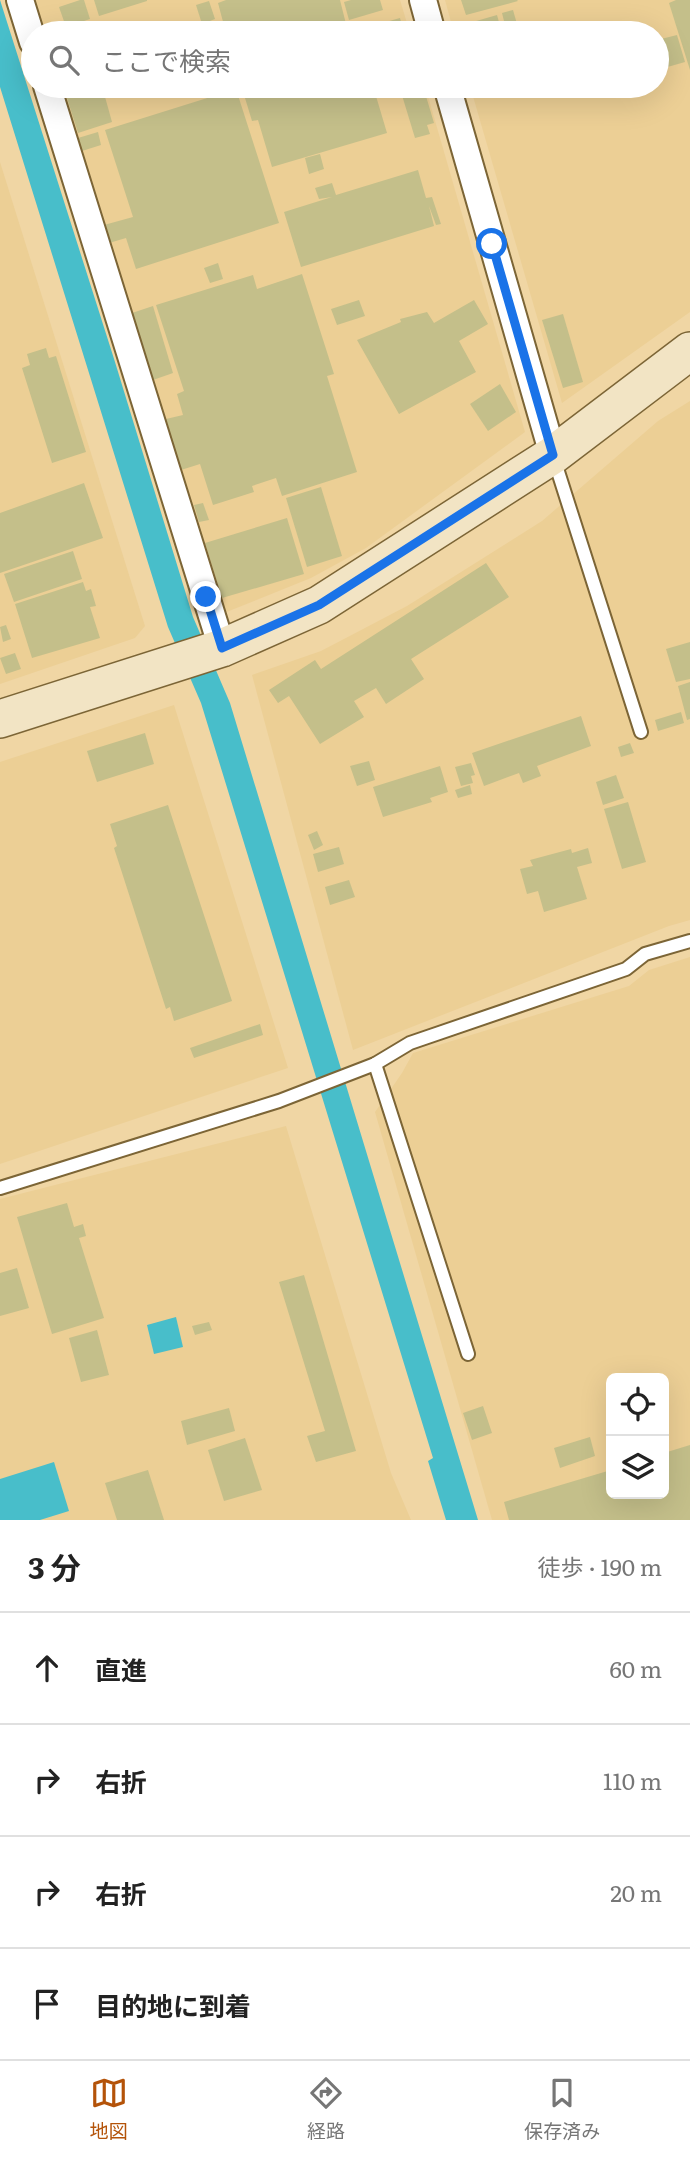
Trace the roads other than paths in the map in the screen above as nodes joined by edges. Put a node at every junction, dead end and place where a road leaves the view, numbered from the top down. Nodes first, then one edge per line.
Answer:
1 (20, 0) edge
2 (423, 0) edge
3 (26, 21) edge
4 (429, 21) edge
5 (50, 98) edge
6 (450, 98) edge
7 (690, 351) edge
8 (553, 455) junction
9 (204, 654) junction
10 (0, 719) edge
11 (641, 732) dead end
12 (690, 941) edge
13 (375, 1064) junction
14 (0, 1188) edge
15 (468, 1354) dead end

1 - 3 street
2 - 4 street
5 - 9 street
6 - 8 street
7 - 8 street
8 - 9 street
8 - 11 lane
9 - 10 street
12 - 13 lane
13 - 14 lane
13 - 15 lane

